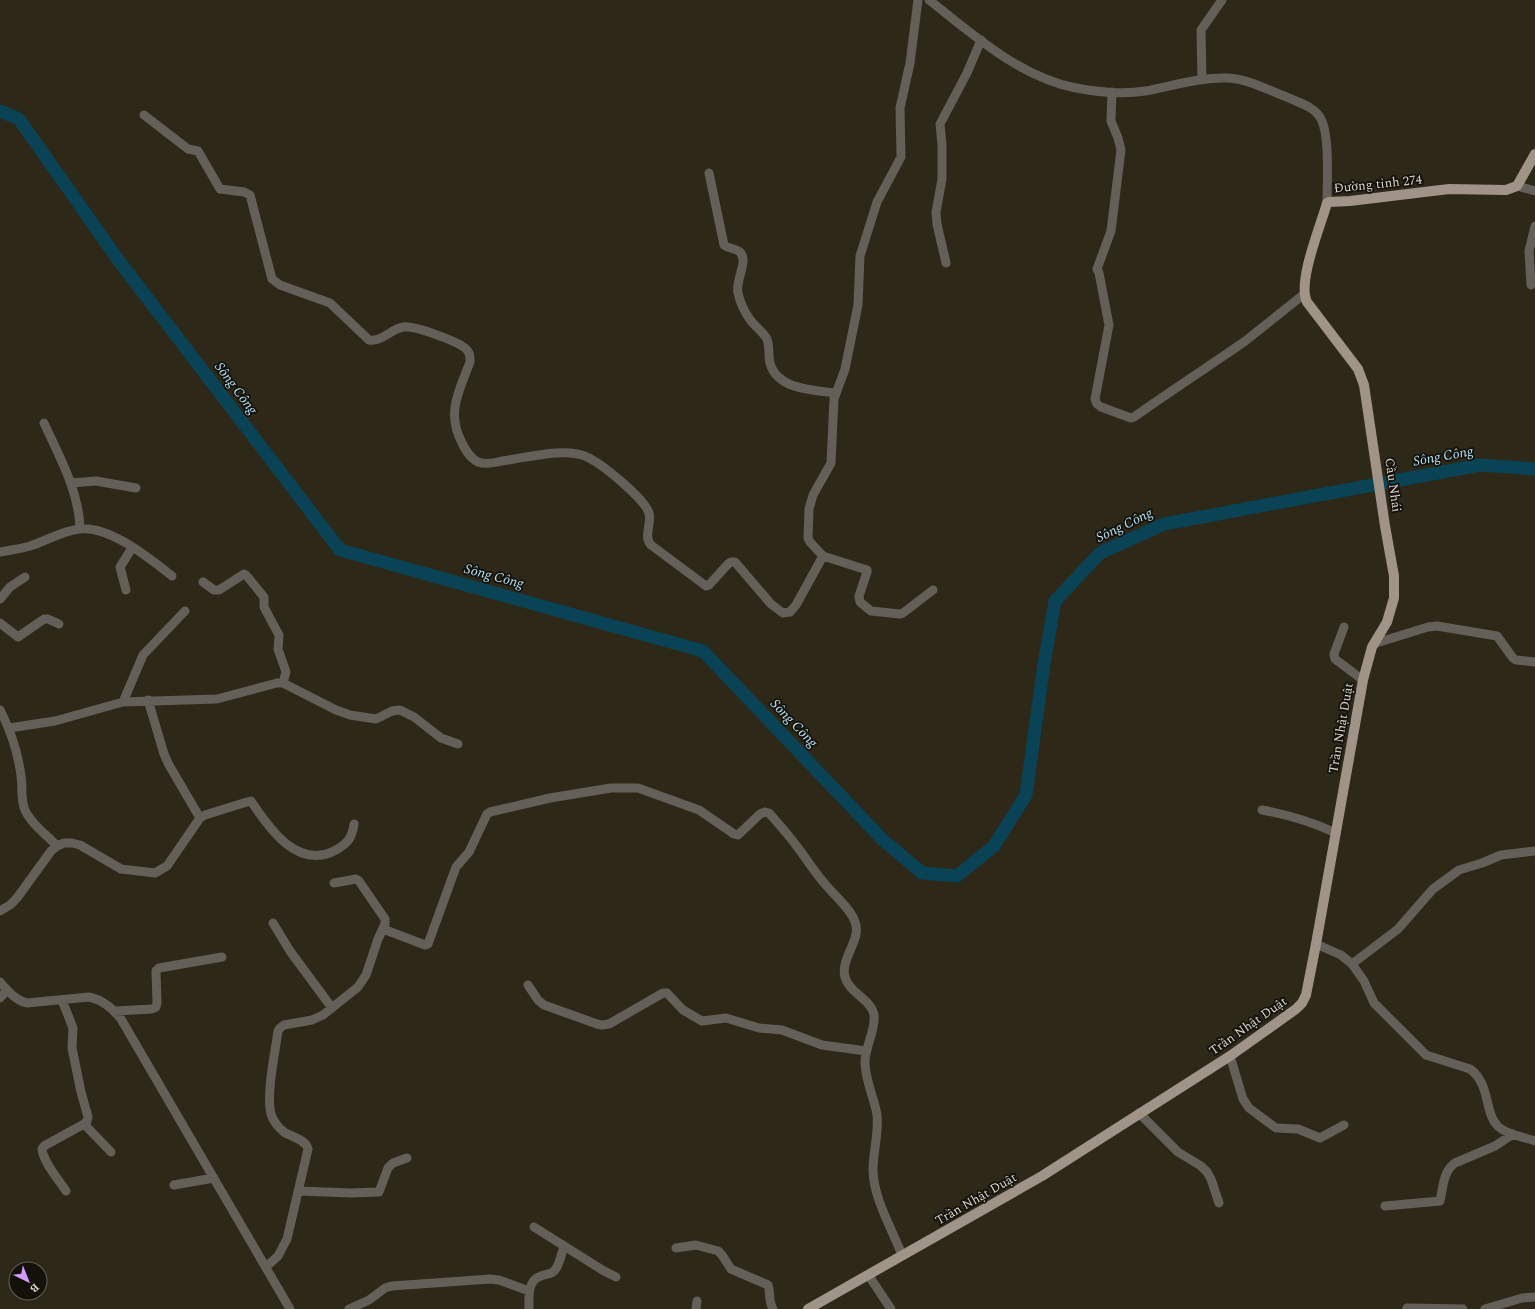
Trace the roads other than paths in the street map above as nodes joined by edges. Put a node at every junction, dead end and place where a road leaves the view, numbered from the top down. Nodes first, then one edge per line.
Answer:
1 (918, 0) edge
2 (929, 0) edge
3 (1222, 0) edge
4 (981, 40) junction
5 (1202, 80) junction
6 (1112, 92) junction
7 (144, 115) dead end
8 (1535, 154) edge
9 (709, 173) dead end
10 (1517, 186) junction
11 (1535, 191) edge
12 (1327, 203) junction
13 (1535, 226) edge
14 (946, 262) dead end
15 (1531, 285) dead end
16 (1303, 295) junction
17 (835, 393) junction
18 (44, 423) dead end
19 (71, 483) junction
20 (136, 488) dead end
21 (1385, 526) joint
22 (80, 528) junction
23 (132, 548) junction
24 (0, 552) edge
25 (823, 556) junction
26 (172, 576) dead end
27 (26, 577) dead end
28 (203, 582) dead end
29 (126, 590) dead end
30 (933, 590) dead end
31 (0, 599) edge
32 (185, 611) dead end
33 (0, 623) edge
34 (59, 624) dead end
35 (1344, 627) dead end
36 (1373, 644) junction
37 (1535, 662) edge
38 (1363, 680) junction
39 (283, 683) junction
40 (148, 700) junction
41 (123, 702) junction
42 (0, 710) edge
43 (9, 728) junction
44 (458, 744) dead end
45 (1262, 810) dead end
46 (200, 818) junction
47 (354, 824) dead end
48 (1336, 834) junction
49 (57, 846) junction
50 (1535, 851) edge
51 (334, 883) dead end
52 (0, 911) edge
53 (273, 923) dead end
54 (383, 929) junction
55 (1316, 944) junction
56 (222, 958) dead end
57 (1352, 964) junction
58 (0, 982) edge
59 (528, 985) dead end
60 (7, 990) junction
61 (0, 998) edge
62 (62, 1000) junction
63 (332, 1008) junction
64 (115, 1011) junction
65 (866, 1051) junction
66 (1230, 1056) junction
67 (1139, 1113) junction
68 (84, 1124) junction
69 (1344, 1125) dead end
70 (1513, 1134) junction
71 (1535, 1141) edge
72 (111, 1152) dead end
73 (407, 1158) dead end
74 (214, 1178) junction
75 (174, 1185) dead end
76 (299, 1191) junction
77 (66, 1192) dead end
78 (1219, 1203) dead end
79 (1385, 1206) dead end
80 (534, 1227) dead end
81 (564, 1247) junction
82 (676, 1248) dead end
83 (902, 1255) junction
84 (266, 1267) junction
85 (869, 1276) junction
86 (616, 1277) dead end
87 (529, 1291) junction
88 (1535, 1297) edge
89 (1407, 1308) dead end
90 (290, 1309) edge
91 (349, 1309) edge
92 (529, 1309) edge
93 (773, 1309) edge
94 (808, 1309) edge
95 (891, 1309) edge
96 (1463, 1309) edge
97 (1485, 1309) edge

1 - 17 street
2 - 4 street
3 - 5 street
4 - 6 street
4 - 14 street
5 - 6 street
5 - 12 street
6 - 16 street
7 - 25 street
8 - 10 main road
9 - 17 street
10 - 11 street
10 - 12 main road, Đường tỉnh 274
12 - 16 main road, Đường tỉnh 274
13 - 15 street
16 - 21 main road, Cầu Nhái
17 - 25 street
18 - 19 street
19 - 20 street
19 - 22 street
21 - 36 main road, Trần Nhật Duật
22 - 23 street
22 - 24 street
23 - 26 street
23 - 29 street
25 - 30 street
27 - 31 street
28 - 39 street
32 - 41 street
33 - 34 street
35 - 38 street
36 - 37 street
36 - 38 main road, Trần Nhật Duật
38 - 48 main road, Trần Nhật Duật
39 - 40 street
39 - 44 street
40 - 41 street
40 - 46 street
41 - 43 street
42 - 43 street
43 - 49 street
45 - 48 street
46 - 47 street
46 - 49 street
48 - 55 main road, Trần Nhật Duật
49 - 52 street
50 - 57 street
51 - 54 street
53 - 63 street
54 - 63 street
54 - 65 street
55 - 57 street
55 - 66 main road, Trần Nhật Duật
56 - 64 street
57 - 70 street
58 - 60 street
59 - 65 street
60 - 61 street
60 - 62 street
62 - 64 street
62 - 68 street
63 - 76 street
64 - 74 street
65 - 83 street
66 - 67 main road, Trần Nhật Duật
66 - 69 street
67 - 78 street
67 - 83 main road, Trần Nhật Duật
68 - 72 street
68 - 77 street
70 - 71 street
70 - 79 street
73 - 76 street
74 - 75 street
74 - 84 street
76 - 84 street
80 - 81 street
81 - 86 street
81 - 87 street
82 - 93 street
83 - 85 main road, Trần Nhật Duật
84 - 90 street
85 - 94 main road, Trần Nhật Duật
85 - 95 street
87 - 91 street
87 - 92 street
88 - 97 street
89 - 96 street

